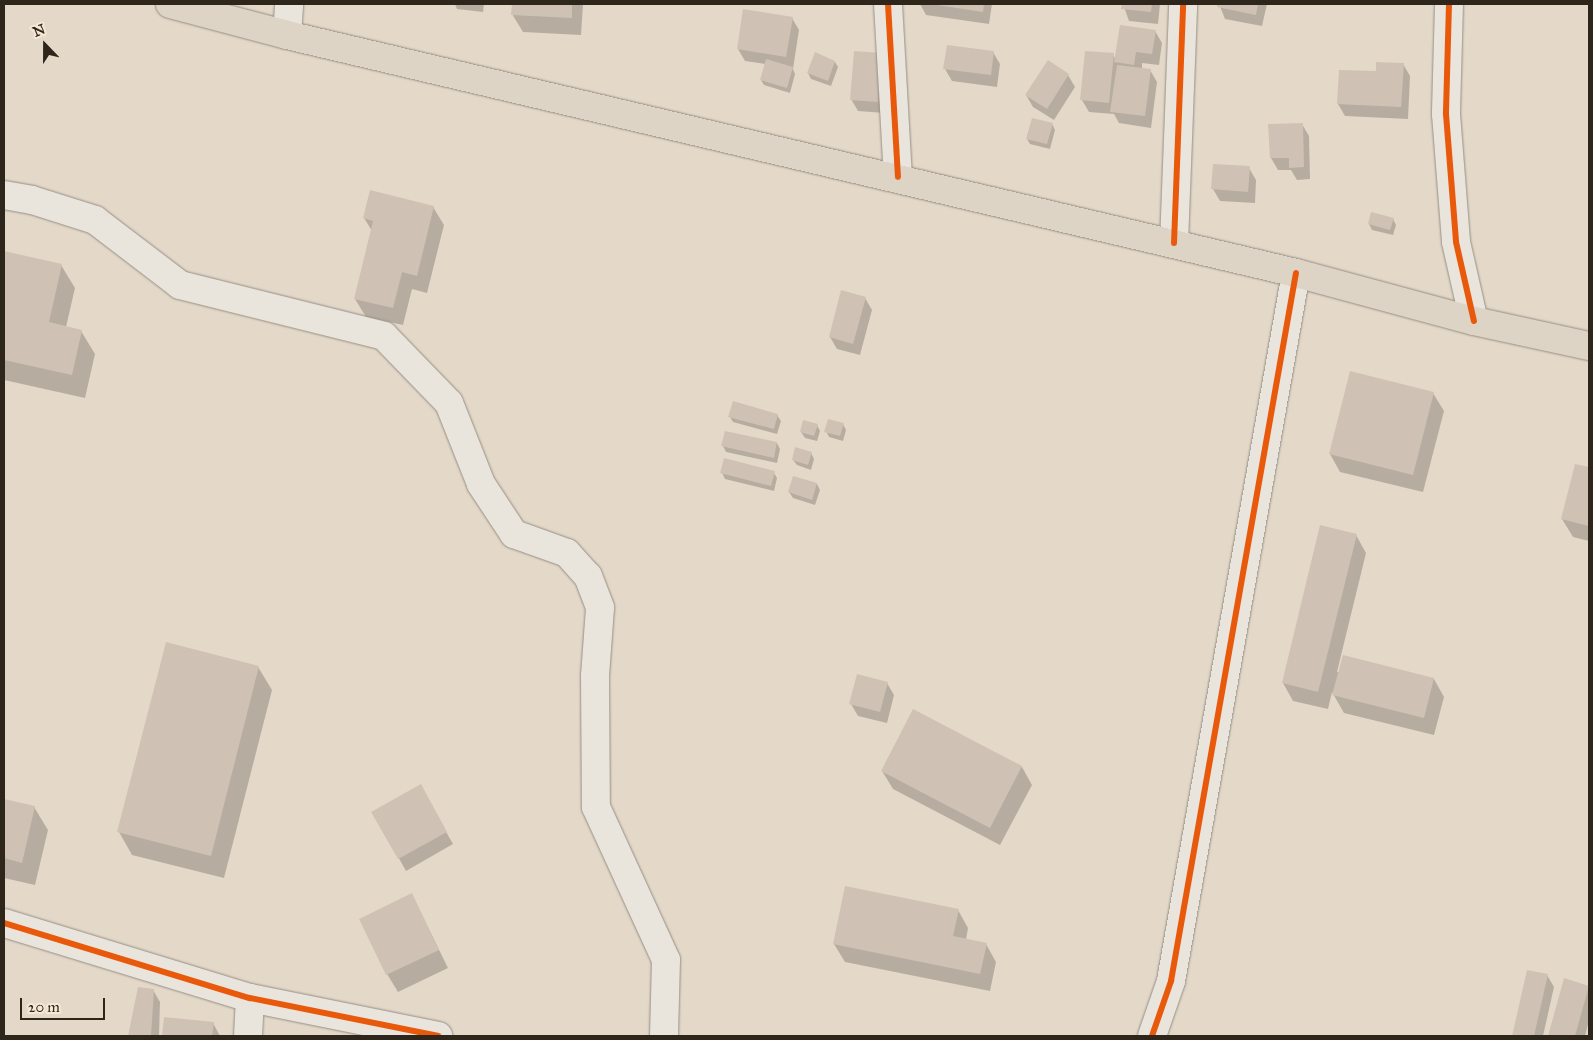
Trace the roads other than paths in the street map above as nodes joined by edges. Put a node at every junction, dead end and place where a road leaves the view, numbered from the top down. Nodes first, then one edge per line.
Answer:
1 (170, 4) edge
2 (289, 4) edge
3 (888, 4) edge
4 (1183, 4) edge
5 (1449, 4) edge
6 (287, 35) junction
7 (898, 177) junction
8 (4, 195) edge
9 (1174, 243) junction
10 (1296, 273) junction
11 (1474, 321) junction
12 (1589, 346) edge
13 (4, 923) edge
14 (250, 998) junction
15 (248, 1036) edge
16 (438, 1036) edge
17 (664, 1036) edge
18 (1152, 1036) edge

1 - 6 main road
2 - 6 street
3 - 7 street
4 - 9 street
5 - 11 street
6 - 7 main road
7 - 9 main road
8 - 17 street
9 - 10 main road
10 - 11 main road
10 - 18 street
11 - 12 main road
13 - 14 street
14 - 15 street
14 - 16 street

